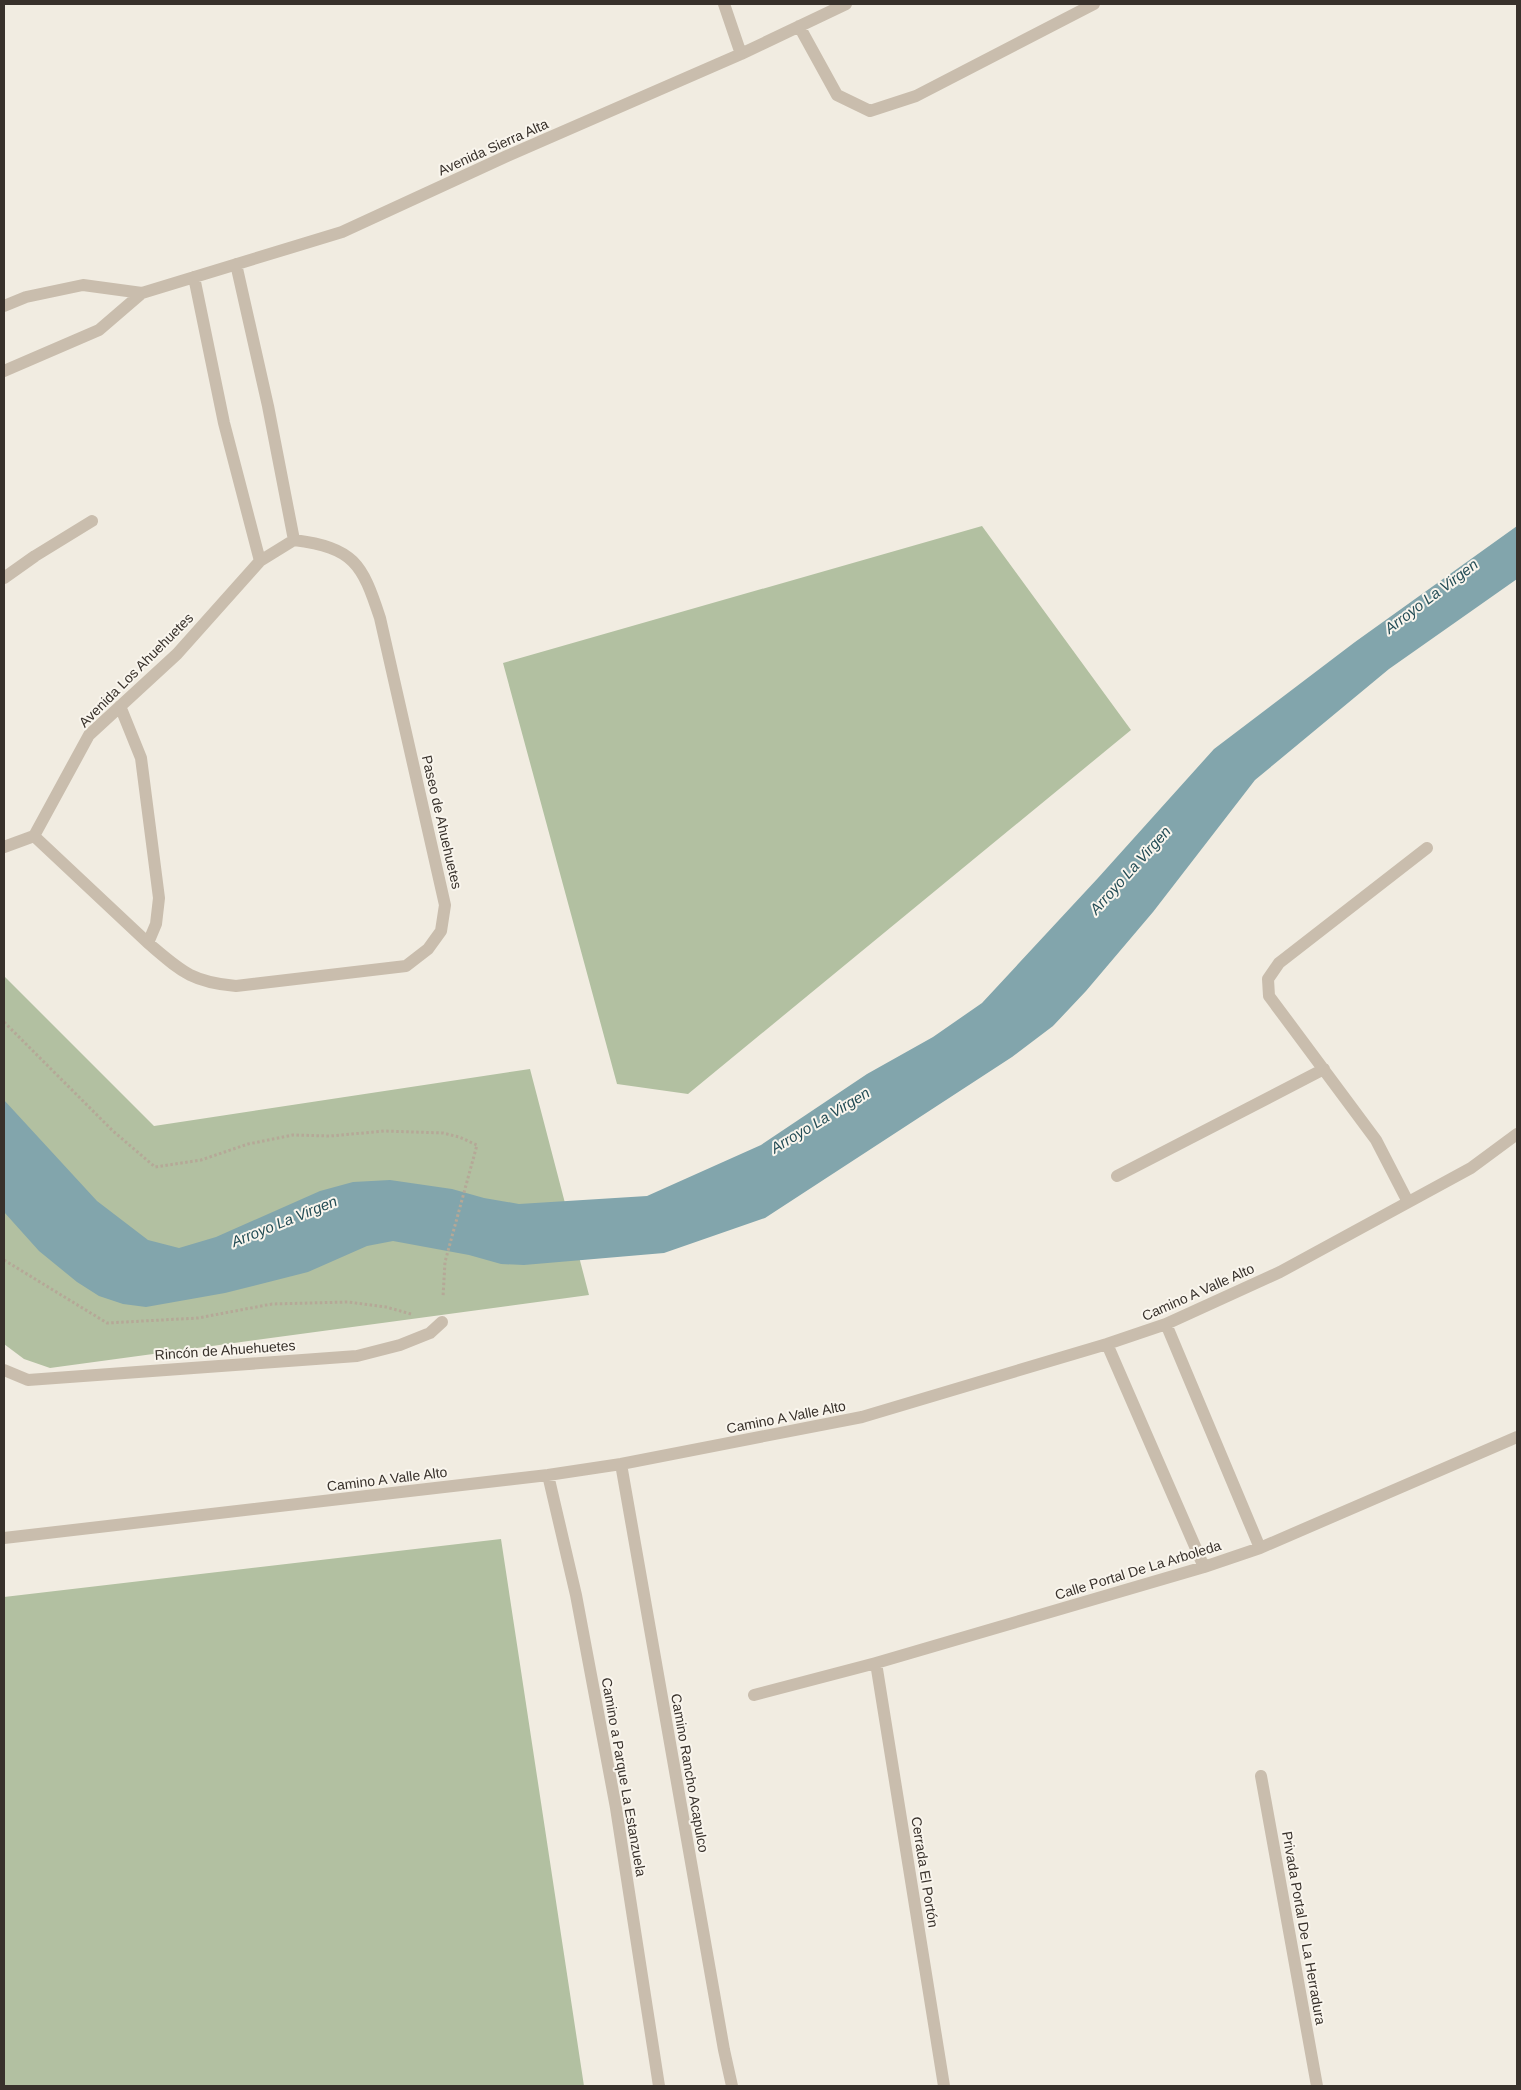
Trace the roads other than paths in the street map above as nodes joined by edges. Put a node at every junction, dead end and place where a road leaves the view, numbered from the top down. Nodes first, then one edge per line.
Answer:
1 (724, 4) edge
2 (846, 4) edge
3 (1094, 4) edge
4 (799, 26) junction
5 (740, 54) junction
6 (236, 264) junction
7 (194, 277) junction
8 (142, 293) junction
9 (4, 306) edge
10 (4, 370) edge
11 (92, 521) dead end
12 (294, 540) junction
13 (260, 561) junction
14 (4, 578) edge
15 (120, 706) junction
16 (34, 836) junction
17 (4, 847) edge
18 (1427, 848) dead end
19 (148, 943) junction
20 (1324, 1069) junction
21 (1517, 1134) edge
22 (1117, 1176) dead end
23 (1408, 1202) junction
24 (442, 1322) road end
25 (1166, 1324) junction
26 (1107, 1344) junction
27 (4, 1370) edge
28 (1517, 1437) edge
29 (621, 1464) junction
30 (548, 1475) junction
31 (4, 1538) edge
32 (1260, 1548) junction
33 (1204, 1567) junction
34 (876, 1663) junction
35 (754, 1695) dead end
36 (1261, 1776) dead end
37 (659, 2086) edge
38 (732, 2086) edge
39 (944, 2086) edge
40 (1317, 2086) edge

1 - 5 street
2 - 4 street, Avenida Sierra Alta
3 - 4 street
4 - 5 street, Avenida Sierra Alta
5 - 6 street, Avenida Sierra Alta
6 - 7 street, Avenida Sierra Alta
6 - 12 street
7 - 8 street, Avenida Sierra Alta
7 - 13 street
8 - 9 street, Avenida Sierra Alta
8 - 10 street, Avenida Sierra Alta
11 - 14 street
12 - 13 street, Avenida Los Ahuehuetes
12 - 19 street, Paseo de Ahuehuetes
13 - 15 street, Avenida Los Ahuehuetes
15 - 16 street, Avenida Los Ahuehuetes
15 - 19 street
16 - 17 street
16 - 19 street, Paseo de Ahuehuetes
18 - 20 street
20 - 22 street
20 - 23 street
21 - 23 street, Camino A Valle Alto
23 - 25 street, Camino A Valle Alto
24 - 27 street, Rincón de Ahuehuetes
25 - 26 street, Camino A Valle Alto
25 - 32 street
26 - 29 street, Camino A Valle Alto
26 - 33 street
28 - 32 street, Calle Portal De La Arboleda
29 - 30 street, Camino A Valle Alto
29 - 38 street, Camino Rancho Acapulco
30 - 31 street, Camino A Valle Alto
30 - 37 street, Camino a Parque La Estanzuela
32 - 33 street, Calle Portal De La Arboleda
33 - 34 street, Calle Portal De La Arboleda
34 - 35 street, Calle Portal De La Arboleda
34 - 39 street, Cerrada El Portón
36 - 40 street, Privada Portal De La Herradura

